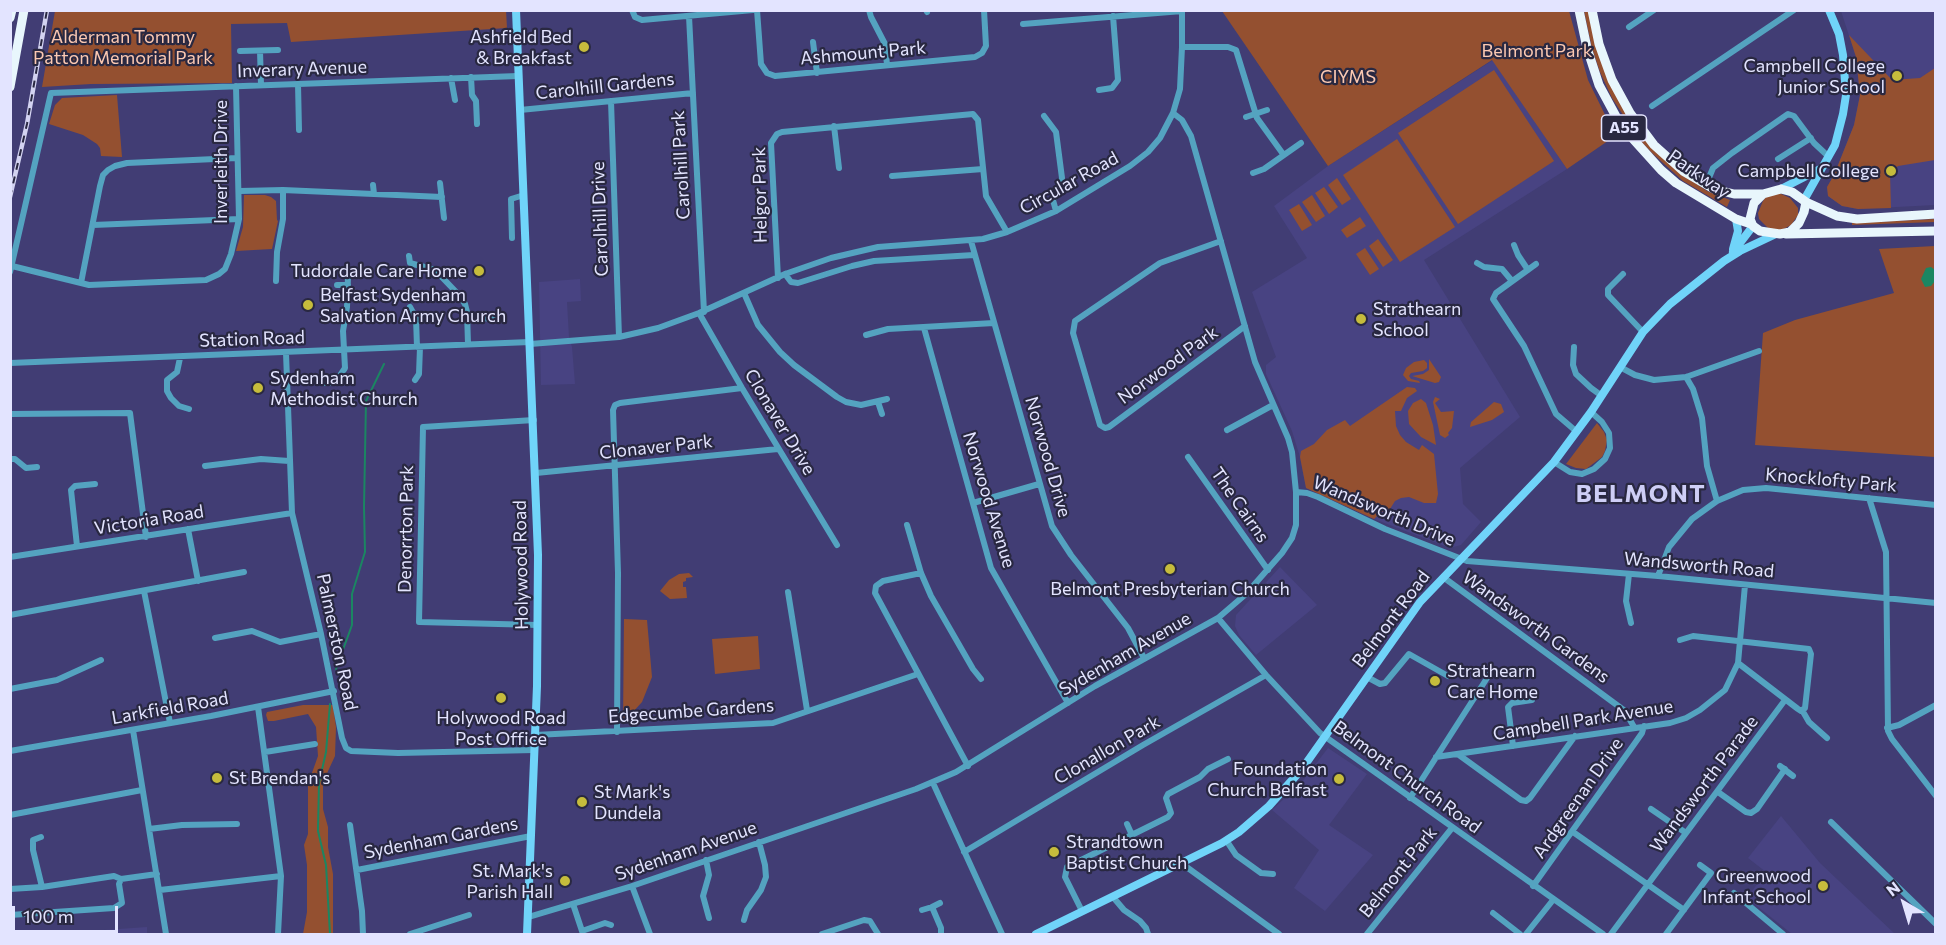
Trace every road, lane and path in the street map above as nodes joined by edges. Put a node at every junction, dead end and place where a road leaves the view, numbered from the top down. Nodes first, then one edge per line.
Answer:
1 (12, 10) edge
2 (24, 10) edge
3 (516, 10) edge
4 (632, 10) edge
5 (755, 10) edge
6 (870, 10) edge
7 (984, 10) edge
8 (1076, 10) edge
9 (1579, 10) edge
10 (1592, 10) edge
11 (1654, 10) edge
12 (1794, 10) edge
13 (1829, 10) edge
14 (1182, 11) edge
15 (689, 16) junction
16 (1113, 16) junction
17 (10, 18) edge
18 (1076, 19) junction
19 (1023, 24) dead end
20 (1629, 27) dead end
21 (813, 42) dead end
22 (1182, 47) junction
23 (278, 50) dead end
24 (240, 51) dead end
25 (260, 51) junction
26 (888, 65) junction
27 (817, 73) junction
28 (518, 76) junction
29 (471, 77) junction
30 (451, 78) junction
31 (298, 84) junction
32 (261, 85) junction
33 (236, 86) junction
34 (10, 87) edge
35 (1099, 90) dead end
36 (693, 93) junction
37 (455, 100) dead end
38 (611, 101) junction
39 (1652, 106) dead end
40 (520, 110) junction
41 (1267, 110) dead end
42 (1173, 113) junction
43 (1256, 113) junction
44 (1044, 116) dead end
45 (1246, 117) dead end
46 (477, 124) dead end
47 (834, 126) junction
48 (299, 130) dead end
49 (1811, 138) junction
50 (1301, 143) dead end
51 (1283, 154) junction
52 (1829, 157) junction
53 (237, 158) junction
54 (1778, 159) dead end
55 (1823, 167) junction
56 (839, 168) dead end
57 (983, 169) junction
58 (1252, 173) dead end
59 (892, 176) dead end
60 (440, 183) dead end
61 (373, 185) dead end
62 (1706, 185) junction
63 (1781, 189) junction
64 (283, 190) junction
65 (240, 191) junction
66 (374, 194) junction
67 (1763, 194) junction
68 (524, 195) junction
69 (442, 197) junction
70 (1805, 201) junction
71 (1056, 211) junction
72 (1935, 214) edge
73 (444, 218) dead end
74 (239, 219) junction
75 (1736, 219) junction
76 (93, 225) junction
77 (1752, 225) junction
78 (1935, 231) edge
79 (1007, 232) junction
80 (1778, 234) junction
81 (512, 238) dead end
82 (1221, 241) junction
83 (970, 242) junction
84 (1514, 245) dead end
85 (409, 255) dead end
86 (974, 255) junction
87 (1727, 258) junction
88 (1477, 263) dead end
89 (1536, 264) dead end
90 (11, 269) edge
91 (1528, 270) junction
92 (785, 274) junction
93 (1623, 274) dead end
94 (348, 276) dead end
95 (778, 278) junction
96 (276, 281) dead end
97 (1512, 281) junction
98 (81, 283) junction
99 (337, 285) dead end
100 (348, 285) junction
101 (744, 293) junction
102 (410, 307) dead end
103 (702, 313) junction
104 (500, 318) dead end
105 (467, 320) junction
106 (994, 323) junction
107 (1245, 326) junction
108 (924, 328) junction
109 (1643, 332) junction
110 (867, 335) dead end
111 (619, 337) junction
112 (530, 343) junction
113 (468, 344) junction
114 (418, 347) junction
115 (1574, 347) dead end
116 (344, 351) junction
117 (1759, 351) dead end
118 (286, 353) junction
119 (180, 358) junction
120 (10, 363) edge
121 (1620, 367) junction
122 (1686, 377) junction
123 (415, 380) dead end
124 (321, 383) dead end
125 (742, 388) junction
126 (1602, 396) junction
127 (887, 399) dead end
128 (878, 402) junction
129 (1273, 405) junction
130 (189, 409) dead end
131 (1592, 412) junction
132 (10, 414) edge
133 (882, 414) dead end
134 (534, 420) junction
135 (1227, 430) dead end
136 (1577, 432) junction
137 (778, 449) junction
138 (1188, 457) dead end
139 (10, 459) edge
140 (289, 461) junction
141 (1554, 462) junction
142 (205, 466) dead end
143 (616, 466) junction
144 (37, 467) dead end
145 (536, 473) junction
146 (95, 484) dead end
147 (1039, 484) junction
148 (1296, 492) junction
149 (1869, 498) junction
150 (1717, 501) junction
151 (973, 503) junction
152 (1935, 505) edge
153 (292, 513) junction
154 (907, 525) dead end
155 (189, 529) junction
156 (146, 537) junction
157 (837, 545) dead end
158 (77, 546) junction
159 (10, 557) edge
160 (1460, 559) junction
161 (1268, 570) junction
162 (244, 572) dead end
163 (921, 573) junction
164 (1629, 574) junction
165 (1658, 576) junction
166 (1443, 577) junction
167 (198, 581) junction
168 (1745, 585) junction
169 (144, 591) junction
170 (788, 592) dead end
171 (1887, 599) junction
172 (1935, 603) edge
173 (10, 615) edge
174 (1218, 618) junction
175 (1632, 623) dead end
176 (538, 625) junction
177 (321, 634) junction
178 (215, 638) dead end
179 (1680, 640) dead end
180 (1741, 641) junction
181 (1143, 658) junction
182 (101, 660) dead end
183 (1738, 663) junction
184 (918, 674) junction
185 (1266, 675) junction
186 (1489, 675) dead end
187 (1448, 676) dead end
188 (1367, 677) junction
189 (981, 679) dead end
190 (10, 689) edge
191 (334, 691) junction
192 (1532, 700) dead end
193 (1785, 700) junction
194 (1068, 703) junction
195 (1935, 705) edge
196 (258, 707) junction
197 (807, 710) junction
198 (1802, 711) junction
199 (170, 723) junction
200 (1644, 726) junction
201 (1634, 727) junction
202 (1887, 728) junction
203 (133, 730) junction
204 (616, 732) junction
205 (535, 735) junction
206 (1575, 736) junction
207 (1325, 738) junction
208 (1827, 738) dead end
209 (315, 744) dead end
210 (1513, 746) junction
211 (534, 750) junction
212 (10, 751) edge
213 (265, 752) junction
214 (1459, 755) junction
215 (1436, 757) junction
216 (1228, 759) dead end
217 (968, 766) junction
218 (1793, 776) dead end
219 (933, 783) junction
220 (142, 790) junction
221 (1718, 792) junction
222 (1935, 796) edge
223 (1410, 798) junction
224 (1651, 809) dead end
225 (10, 815) edge
226 (1831, 822) dead end
227 (237, 824) dead end
228 (1127, 824) dead end
229 (350, 825) dead end
230 (1452, 828) junction
231 (149, 829) junction
232 (1573, 832) junction
233 (1686, 833) junction
234 (1132, 835) junction
235 (531, 836) junction
236 (41, 837) dead end
237 (1227, 840) junction
238 (759, 842) junction
239 (964, 852) junction
240 (706, 860) junction
241 (1181, 863) junction
242 (1700, 865) dead end
243 (357, 870) junction
244 (157, 874) junction
245 (1273, 874) dead end
246 (281, 876) junction
247 (121, 879) junction
248 (1647, 884) junction
249 (632, 886) junction
250 (1533, 886) junction
251 (42, 887) junction
252 (10, 889) edge
253 (159, 890) junction
254 (1734, 893) dead end
255 (1113, 897) junction
256 (1553, 900) junction
257 (940, 903) dead end
258 (573, 904) junction
259 (932, 907) junction
260 (922, 910) dead end
261 (1684, 910) junction
262 (1082, 911) junction
263 (1493, 913) dead end
264 (10, 915) edge
265 (470, 915) dead end
266 (528, 917) junction
267 (709, 918) dead end
268 (744, 920) dead end
269 (1935, 924) edge
270 (611, 925) dead end
271 (166, 934) edge
272 (278, 934) edge
273 (363, 934) edge
274 (410, 934) edge
275 (527, 934) edge
276 (583, 934) edge
277 (650, 934) edge
278 (822, 934) edge
279 (878, 934) edge
280 (941, 934) edge
281 (1002, 934) edge
282 (1036, 934) edge
283 (1148, 934) edge
284 (1279, 934) edge
285 (1367, 934) edge
286 (1520, 934) edge
287 (1526, 934) edge
288 (1602, 934) edge
289 (1611, 934) edge
290 (1666, 934) edge
291 (1783, 934) edge

1 - 17 highway
2 - 34 highway
3 - 28 main road, Holywood Road
4 - 15 street
5 - 15 street
5 - 27 street, Ashmount Park
6 - 26 street
7 - 26 street, Ashmount Park
8 - 18 street
9 - 75 highway, Parkway / A55
10 - 62 highway, Parkway / A55
11 - 20 street
12 - 39 street
13 - 52 main road
14 - 16 street
14 - 22 street, Circular Road
15 - 36 street, Carolhill Park
16 - 18 street
16 - 35 street
18 - 19 street
21 - 27 street
22 - 42 street, Circular Road
22 - 43 street
23 - 25 street
24 - 25 street
25 - 32 street
26 - 27 street, Ashmount Park
28 - 29 street, Inverary Avenue
28 - 40 main road, Holywood Road
29 - 30 street, Inverary Avenue
29 - 46 street
30 - 31 street, Inverary Avenue
30 - 37 street
31 - 32 street, Inverary Avenue
31 - 48 street
32 - 33 street, Inverary Avenue
33 - 53 street, Inverleith Drive
33 - 90 street, Inverary Avenue
36 - 38 street, Carolhill Gardens
36 - 103 street, Carolhill Park
38 - 40 street, Carolhill Gardens
38 - 111 street, Carolhill Drive
40 - 68 main road, Holywood Road
41 - 43 street
42 - 71 street, Circular Road
42 - 82 street, Sydenham Avenue
43 - 45 street
43 - 51 street
44 - 71 street
47 - 56 street
47 - 57 street, Helgor Park
47 - 95 street, Helgor Park
49 - 52 street
49 - 54 street
49 - 62 street
50 - 51 street
51 - 58 street
52 - 55 main road
53 - 65 street, Inverleith Drive
53 - 76 street
55 - 63 main road
55 - 70 main road
57 - 59 street
57 - 79 street
60 - 69 street
61 - 66 street
62 - 67 highway, Parkway / A55
63 - 67 highway, A55
63 - 70 highway
64 - 65 street
64 - 66 street
64 - 96 street
65 - 74 street, Inverleith Drive
66 - 69 street
67 - 77 highway
68 - 81 street
68 - 112 main road, Holywood Road
69 - 73 street
70 - 72 highway
70 - 80 highway
71 - 79 street, Circular Road
74 - 76 street
74 - 98 street, Inverleith Drive
75 - 77 highway, Parkway / A55
75 - 87 main road
76 - 98 street
77 - 80 highway, A55
77 - 87 main road, Belmont Road
78 - 80 highway, A55
79 - 83 street, Circular Road
80 - 87 main road, Belmont Road
82 - 107 street, Sydenham Avenue
82 - 107 street, Norwood Park
83 - 86 street, Norwood Drive
83 - 92 street, Circular Road
84 - 91 street
85 - 105 street
86 - 92 street
86 - 106 street, Norwood Drive
87 - 109 main road, Belmont Road
88 - 97 street
89 - 91 street
90 - 98 street, Inverleith Drive
91 - 97 street
92 - 95 street, Circular Road
93 - 109 street
94 - 100 street
95 - 101 street, Circular Road
97 - 136 street
99 - 100 street
100 - 116 street
101 - 103 street, Circular Road
101 - 128 street
102 - 114 street
103 - 111 street, Circular Road
103 - 125 street, Clonaver Drive
104 - 105 street
105 - 113 street
106 - 108 street
106 - 147 street, Norwood Drive
107 - 129 street, Sydenham Avenue
108 - 110 street
108 - 151 street, Norwood Avenue
109 - 121 main road, Belmont Road
111 - 112 street, Circular Road
112 - 113 street, Station Road
112 - 134 main road, Holywood Road
113 - 114 street, Station Road
114 - 116 street, Station Road
114 - 123 street
115 - 126 street
116 - 118 street, Station Road
116 - 124 street
117 - 122 street
118 - 119 street, Station Road
118 - 140 street, Palmerston Road
119 - 120 street, Station Road
119 - 130 street
121 - 122 street
121 - 126 main road, Belmont Road
122 - 150 street
125 - 137 street, Clonaver Drive
125 - 143 street
126 - 131 main road, Belmont Road
127 - 128 street
128 - 133 street
129 - 135 street
129 - 148 street, Sydenham Avenue
131 - 136 main road, Belmont Road
131 - 141 street
132 - 156 street
134 - 145 main road, Holywood Road
134 - 176 street, Denorrton Park
136 - 141 main road, Belmont Road
137 - 143 street, Clonaver Park
137 - 157 street, Clonaver Drive
138 - 161 street, The Cairns
139 - 144 street
140 - 142 street
140 - 153 street, Palmerston Road
141 - 160 main road, Belmont Road
143 - 145 street, Clonaver Park
143 - 204 street
145 - 176 main road, Holywood Road
146 - 158 street
147 - 151 street
147 - 181 street, Norwood Drive
148 - 160 street, Wandsworth Drive
148 - 161 street, Sydenham Avenue
149 - 150 street, Knocklofty Park
149 - 152 street, Knocklofty Park
149 - 171 street
150 - 165 street, Knocklofty Park
151 - 194 street, Norwood Avenue
153 - 155 street, Victoria Road
153 - 177 street, Palmerston Road
154 - 163 street
155 - 156 street, Victoria Road
155 - 167 street
156 - 158 street, Victoria Road
158 - 159 street, Victoria Road
160 - 164 street, Wandsworth Road
160 - 166 main road, Belmont Road
161 - 174 street, Sydenham Avenue
162 - 167 street
163 - 184 street
163 - 189 street
164 - 165 street, Wandsworth Road
164 - 175 street
165 - 168 street, Wandsworth Road
166 - 188 main road, Belmont Road
166 - 201 street, Wandsworth Gardens
167 - 169 street
168 - 171 street, Wandsworth Road
168 - 180 street, Campbell Park Avenue
169 - 173 street
169 - 199 street
170 - 197 street
171 - 172 street, Wandsworth Road
171 - 202 street
174 - 181 street, Sydenham Avenue
174 - 185 street, Belmont Church Road
176 - 205 main road, Holywood Road
177 - 178 street
177 - 191 street, Palmerston Road
179 - 180 street
180 - 183 street, Campbell Park Avenue
180 - 198 street
181 - 194 street, Sydenham Avenue
182 - 190 street
183 - 193 street
183 - 200 street, Campbell Park Avenue
184 - 197 street, Edgecumbe Gardens
184 - 217 street
185 - 207 street, Belmont Church Road
185 - 239 street, Clonallon Park
186 - 215 street
187 - 188 street
188 - 207 main road, Belmont Road
191 - 196 street, Larkfield Road
191 - 211 street, Palmerston Road
192 - 210 street
193 - 198 street
193 - 221 street, Wandsworth Parade
194 - 217 street, Sydenham Avenue
195 - 202 street
196 - 199 street, Larkfield Road
196 - 213 street
197 - 204 street, Edgecumbe Gardens
198 - 208 street
199 - 203 street, Larkfield Road
200 - 201 street, Campbell Park Avenue
200 - 232 street, Ardgreenan Drive
201 - 206 street, Campbell Park Avenue
202 - 222 street
203 - 212 street, Larkfield Road
203 - 220 street
204 - 205 street, Edgecumbe Gardens
205 - 211 main road, Holywood Road
206 - 210 street, Campbell Park Avenue
206 - 214 street
207 - 223 street, Belmont Church Road
207 - 237 main road, Belmont Road
209 - 213 street
210 - 214 street, Campbell Park Avenue
211 - 235 main road, Holywood Road
213 - 246 street
214 - 215 street, Campbell Park Avenue
215 - 223 street
216 - 234 street
217 - 219 street, Sydenham Avenue
218 - 221 street
219 - 238 street, Sydenham Avenue
219 - 239 street
220 - 225 street
220 - 231 street
221 - 233 street, Wandsworth Parade
223 - 230 street, Belmont Church Road
224 - 233 street
226 - 269 street
227 - 231 street
228 - 234 street
229 - 243 street
230 - 250 street, Belmont Church Road
230 - 285 street, Belmont Park
231 - 244 street
232 - 248 street
232 - 250 street, Ardgreenan Drive
233 - 248 street, Wandsworth Parade
234 - 262 street
235 - 243 street, Sydenham Gardens
235 - 266 main road, Holywood Road
236 - 251 street
237 - 241 main road, Belmont Road
237 - 245 street
238 - 240 street, Sydenham Avenue
238 - 268 street
239 - 281 street
240 - 249 street, Sydenham Avenue
240 - 267 street
241 - 255 main road, Belmont Road
241 - 284 street
242 - 261 street
243 - 273 street
244 - 247 street
244 - 253 street
246 - 253 street
246 - 272 street
247 - 251 street
247 - 264 street
248 - 261 street
248 - 289 street, Wandsworth Parade
249 - 258 street, Sydenham Avenue
249 - 277 street
250 - 256 street, Belmont Church Road
251 - 252 street
253 - 271 street
254 - 291 street
255 - 262 main road, Belmont Road
255 - 283 street
256 - 287 street
256 - 288 street, Belmont Church Road
257 - 259 street
258 - 266 street, Sydenham Avenue
258 - 276 street
259 - 260 street
259 - 280 street
261 - 290 street
262 - 282 main road, Belmont Road
263 - 286 street
265 - 274 street
266 - 275 main road, Holywood Road
270 - 276 street
278 - 279 street

